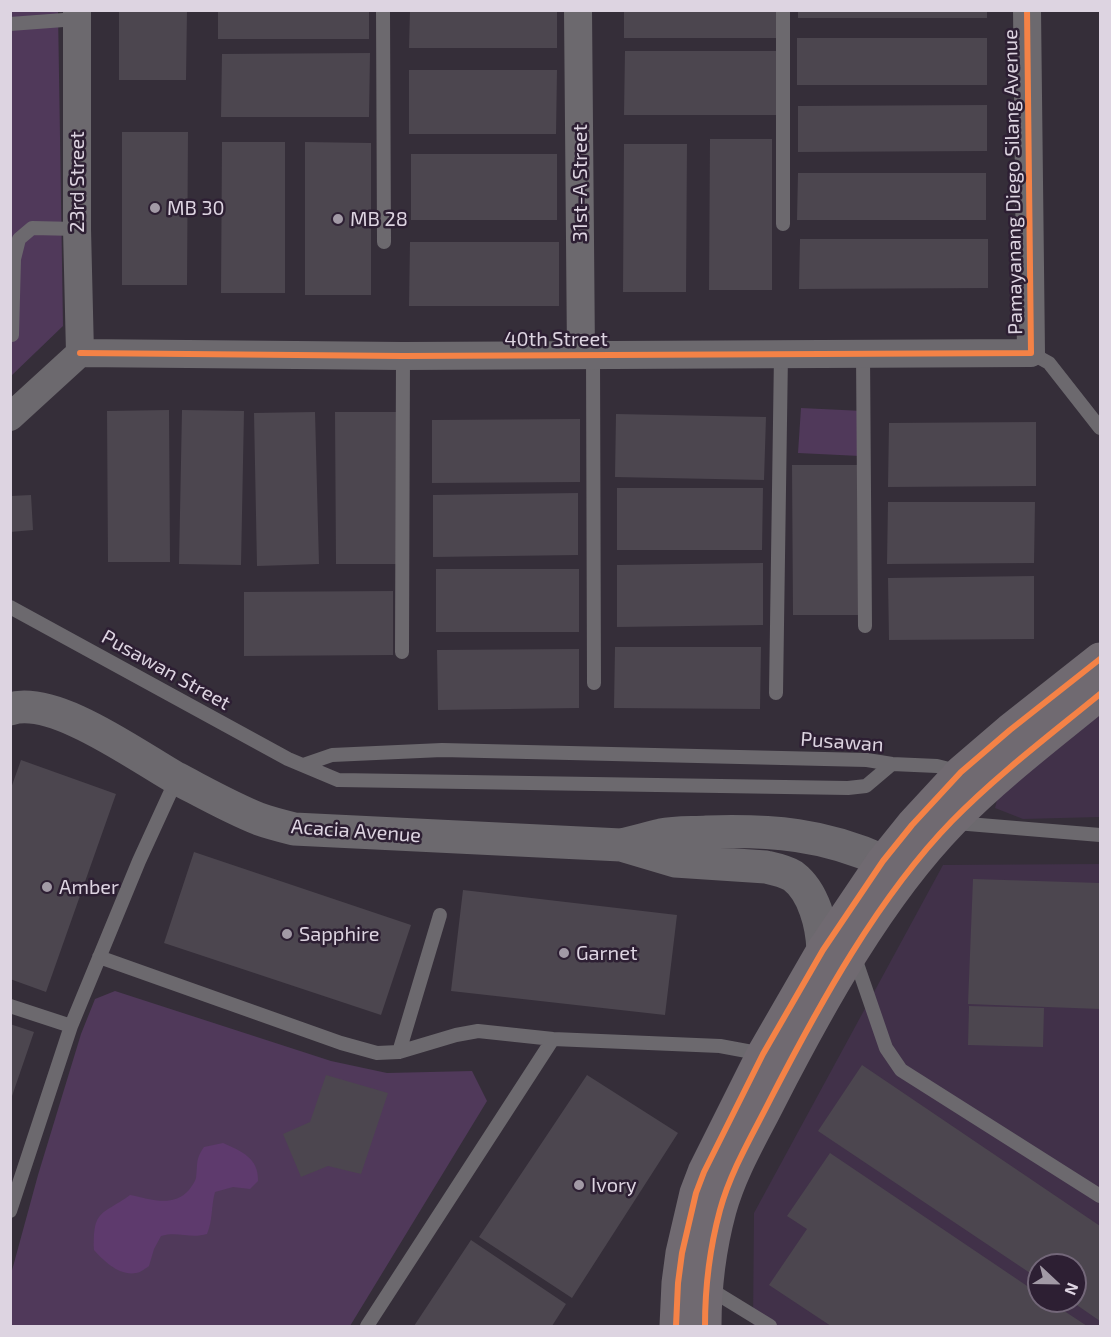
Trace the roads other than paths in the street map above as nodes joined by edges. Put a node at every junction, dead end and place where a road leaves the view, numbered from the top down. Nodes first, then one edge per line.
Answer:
1 (383, 10) edge
2 (578, 10) edge
3 (783, 10) edge
4 (1028, 10) edge
5 (77, 15) edge
6 (10, 24) edge
7 (783, 224) dead end
8 (77, 229) junction
9 (384, 242) dead end
10 (12, 335) dead end
11 (80, 353) junction
12 (1031, 353) junction
13 (782, 354) junction
14 (863, 354) junction
15 (587, 355) junction
16 (403, 356) junction
17 (10, 417) edge
18 (1101, 428) edge
19 (10, 607) edge
20 (865, 626) dead end
21 (402, 652) dead end
22 (1101, 659) edge
23 (594, 683) dead end
24 (776, 693) dead end
25 (1101, 694) edge
26 (10, 709) edge
27 (892, 764) junction
28 (303, 765) junction
29 (961, 772) junction
30 (177, 778) junction
31 (951, 822) junction
32 (1101, 835) edge
33 (621, 845) junction
34 (883, 861) junction
35 (440, 915) dead end
36 (838, 952) junction
37 (99, 957) junction
38 (10, 1006) edge
39 (71, 1026) junction
40 (553, 1039) junction
41 (399, 1052) junction
42 (763, 1054) junction
43 (1101, 1196) edge
44 (10, 1211) edge
45 (707, 1287) junction
46 (367, 1326) edge
47 (676, 1326) edge
48 (705, 1326) edge
49 (770, 1326) edge

1 - 9 lane
2 - 15 street, 31st-A Street
3 - 7 lane
4 - 12 street, Pamayanang Diego Silang Avenue
5 - 6 lane
5 - 8 street, 23rd Street
8 - 10 lane
8 - 11 street, 23rd Street
11 - 16 street, 40th Street
11 - 17 street
12 - 14 street, 40th Street
12 - 18 lane
13 - 14 street, 40th Street
13 - 15 street, 40th Street
13 - 24 lane
14 - 20 lane
15 - 16 street, 40th Street
15 - 23 lane
16 - 21 lane
19 - 28 lane, Pusawan Street
22 - 29 main road
25 - 31 main road
26 - 30 street, Acacia Avenue
27 - 28 lane, Pusawan
27 - 28 lane, Pusawan
27 - 29 lane
29 - 34 main road
30 - 33 street, Acacia Avenue
30 - 37 lane
31 - 32 lane
31 - 36 main road
33 - 34 street, Acacia Avenue
33 - 36 street, Acacia Avenue
34 - 36 main road
35 - 41 lane
36 - 42 main road
36 - 43 lane
36 - 45 main road
37 - 39 lane
37 - 41 lane
38 - 39 lane
39 - 44 lane
40 - 41 lane
40 - 42 lane
40 - 46 lane
42 - 47 main road
45 - 48 main road
45 - 49 lane

